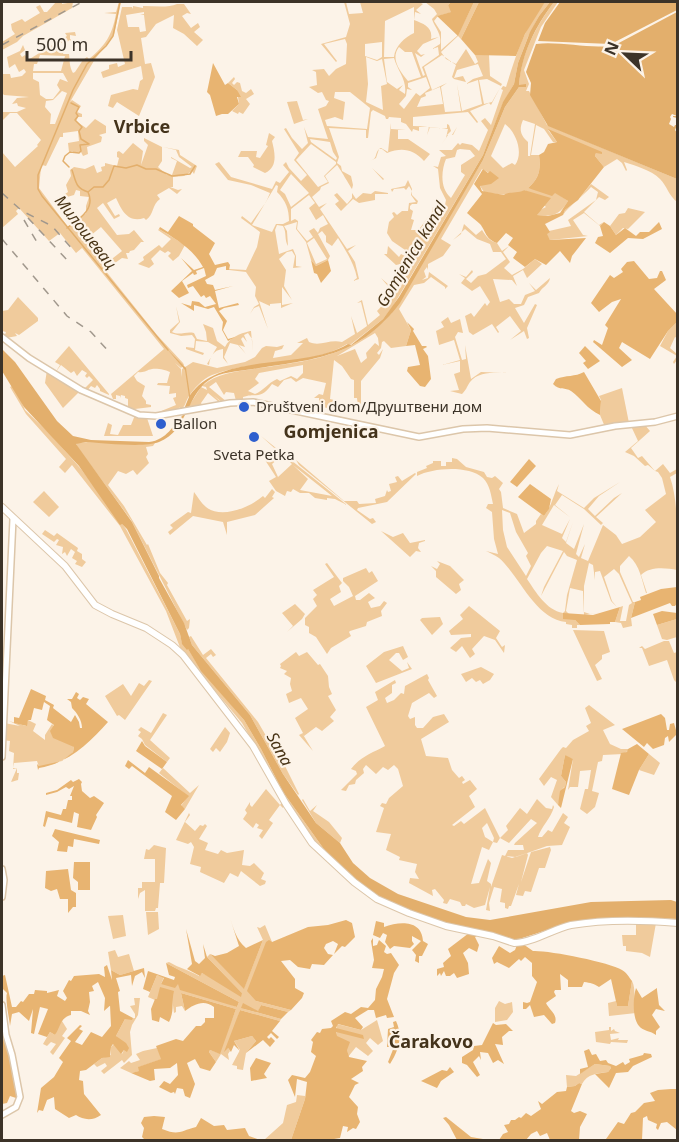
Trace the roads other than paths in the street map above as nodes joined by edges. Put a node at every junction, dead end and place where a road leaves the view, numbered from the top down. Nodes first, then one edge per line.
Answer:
1 (2, 337) edge
2 (678, 416) edge
3 (2, 507) edge
4 (13, 522) junction
5 (2, 757) edge
6 (2, 868) edge
7 (2, 897) edge
8 (678, 923) edge
9 (2, 1005) edge
10 (2, 1115) edge

1 - 2 main road
3 - 4 main road
4 - 5 main road
4 - 8 main road
6 - 7 main road
9 - 10 main road

